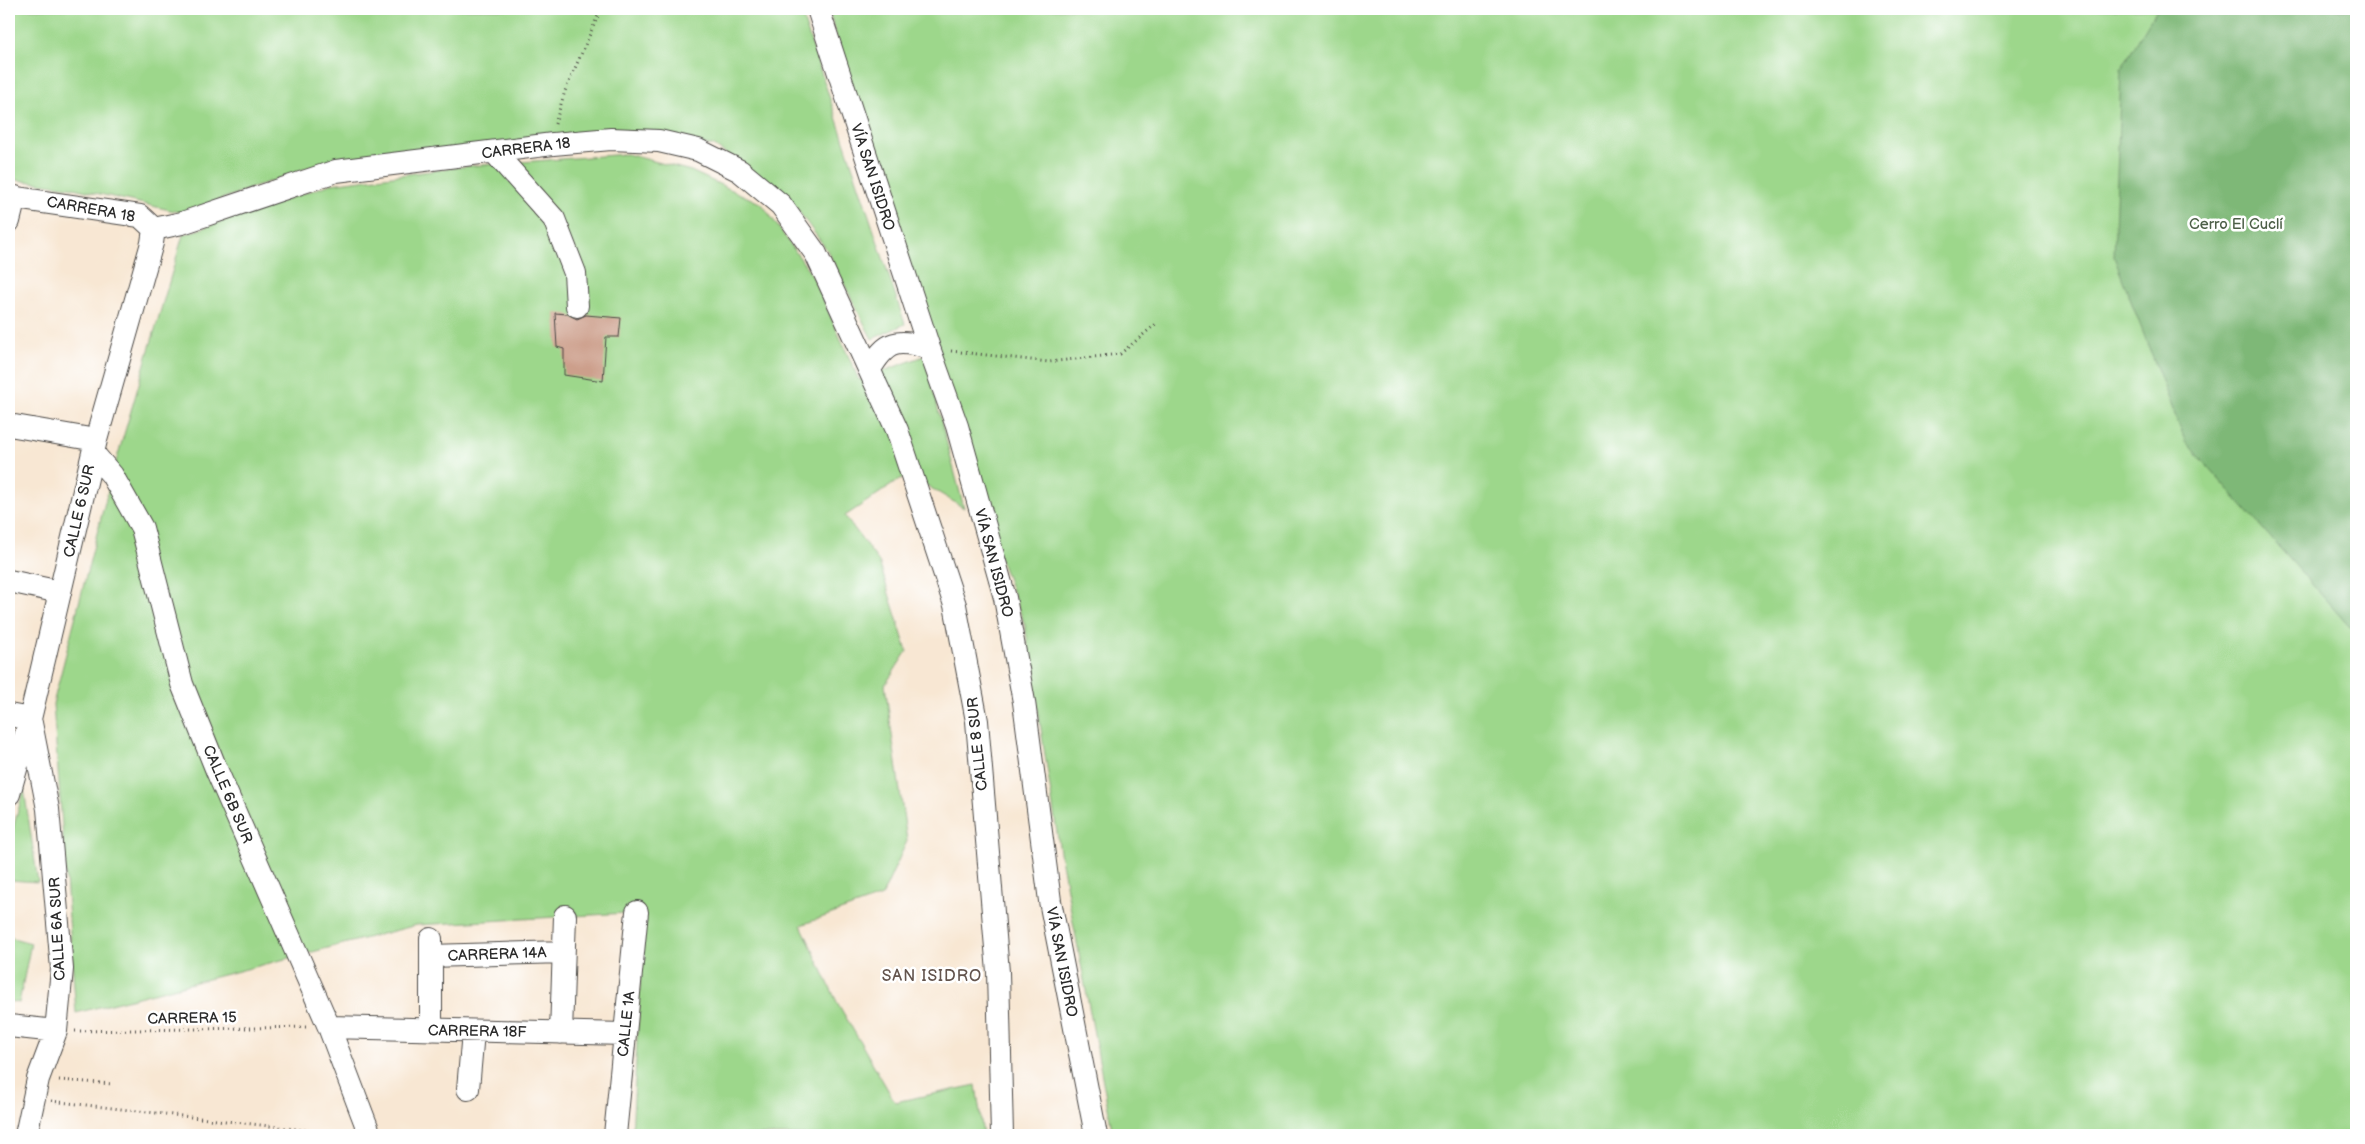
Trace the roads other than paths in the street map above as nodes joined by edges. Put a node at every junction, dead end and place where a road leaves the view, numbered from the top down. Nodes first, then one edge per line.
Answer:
1 (818, 9) edge
2 (495, 153) junction
3 (12, 197) edge
4 (9, 221) edge
5 (154, 229) junction
6 (577, 306) dead end
7 (929, 348) junction
8 (870, 369) junction
9 (9, 425) edge
10 (94, 447) junction
11 (9, 581) edge
12 (60, 592) junction
13 (20, 717) edge
14 (9, 794) edge
15 (637, 912) dead end
16 (565, 916) dead end
17 (563, 952) junction
18 (9, 1026) edge
19 (330, 1027) junction
20 (430, 1030) junction
21 (56, 1032) junction
22 (473, 1032) junction
23 (561, 1033) junction
24 (625, 1034) junction
25 (468, 1089) dead end
26 (26, 1135) edge
27 (370, 1135) edge
28 (615, 1135) edge
29 (1002, 1135) edge
30 (1096, 1135) edge

1 - 7 street, VÍA SAN ISIDRO
2 - 5 street, CARRERA 18
2 - 6 street
2 - 8 street, CARRERA 18
3 - 4 street
3 - 5 street, CARRERA 18
5 - 10 street, CALLE 6 SUR
7 - 8 street
7 - 30 street, VÍA SAN ISIDRO
8 - 29 street, CALLE 8 SUR
9 - 10 street
10 - 12 street, CALLE 6 SUR
10 - 19 street, CALLE 6B SUR
11 - 12 street
12 - 13 street, CALLE 6 SUR
13 - 14 street, CALLE 6 SUR
13 - 21 street, CALLE 6A SUR
15 - 24 street, CALLE 1A
16 - 17 street
17 - 20 street, CARRERA 14A
17 - 23 street
18 - 21 street
19 - 20 street, CARRERA 18F
19 - 27 street, CALLE 6B SUR
20 - 22 street, CARRERA 18F
21 - 26 street, CALLE 6A SUR
22 - 23 street, CARRERA 18F
22 - 25 street
23 - 24 street, CARRERA 18F
24 - 28 street, CALLE 1A

